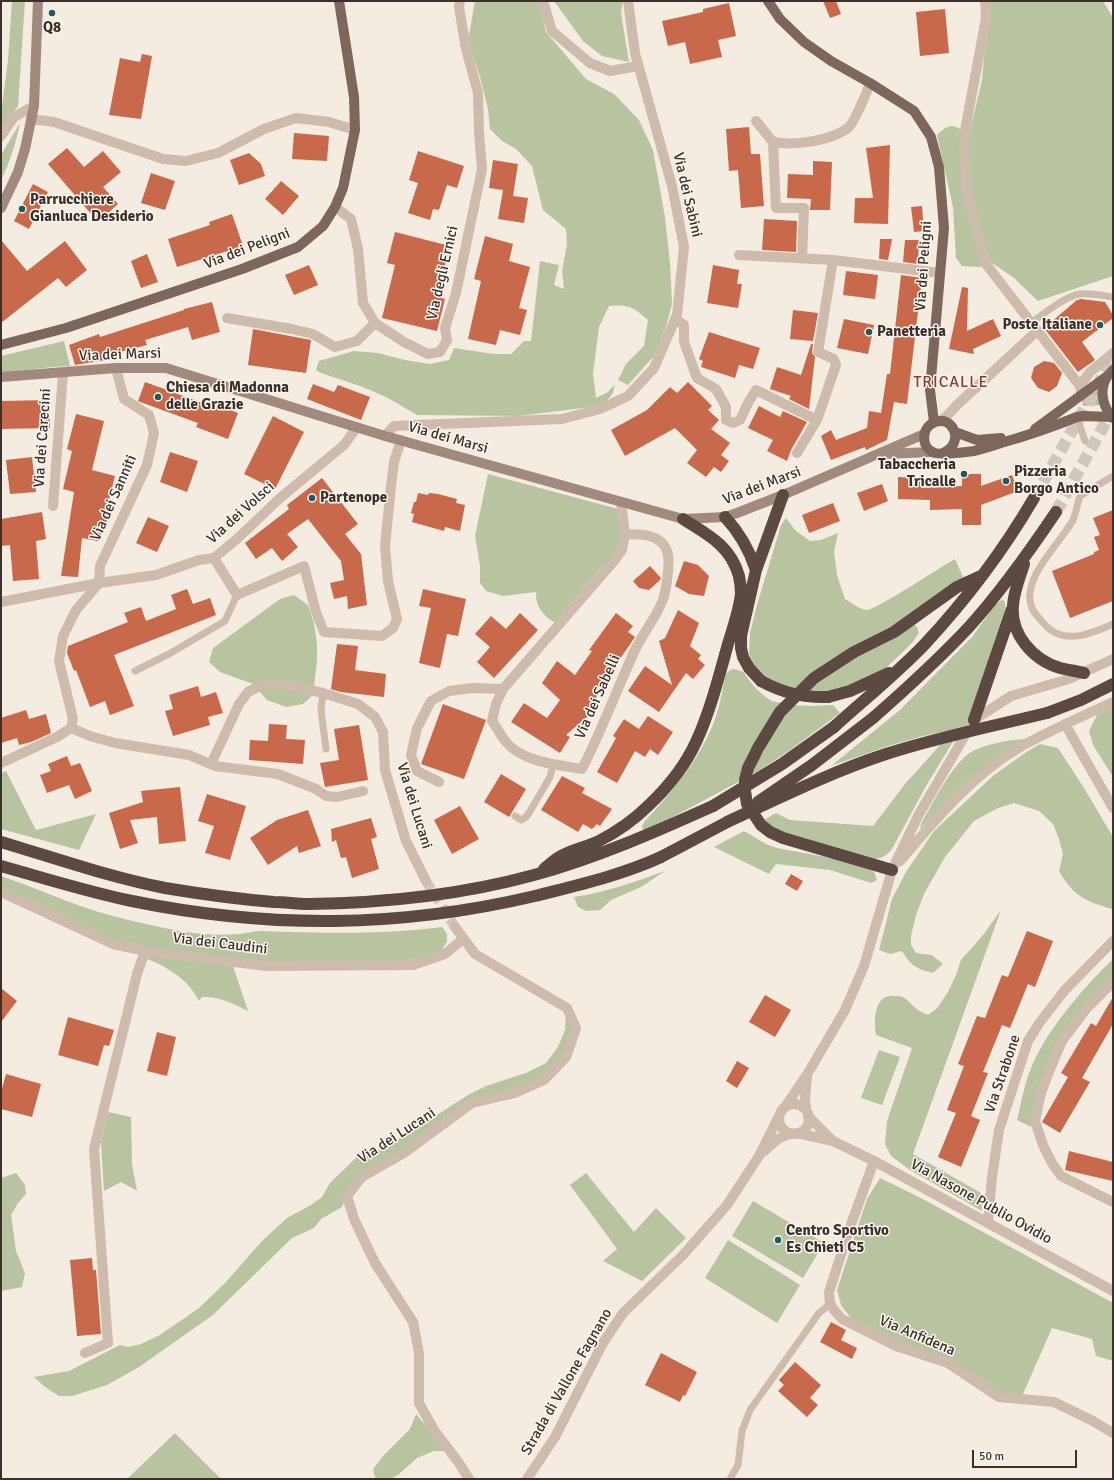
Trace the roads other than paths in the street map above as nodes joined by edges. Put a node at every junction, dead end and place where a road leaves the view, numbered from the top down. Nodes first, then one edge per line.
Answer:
1 (38, 1) edge
2 (339, 1) edge
3 (460, 1) edge
4 (543, 1) edge
5 (628, 1) edge
6 (768, 1) edge
7 (985, 1) edge
8 (638, 66) junction
9 (870, 83) junction
10 (34, 106) junction
11 (31, 118) junction
12 (756, 121) dead end
13 (355, 130) junction
14 (1, 136) edge
15 (773, 142) junction
16 (335, 207) junction
17 (1, 208) edge
18 (739, 254) dead end
19 (802, 258) junction
20 (833, 260) junction
21 (940, 272) junction
22 (1112, 297) dead end
23 (227, 318) dead end
24 (675, 319) junction
25 (375, 323) junction
26 (1034, 327) junction
27 (1, 345) edge
28 (1113, 353) edge
29 (116, 368) junction
30 (63, 373) junction
31 (1110, 374) edge
32 (1, 378) edge
33 (1081, 391) junction
34 (1076, 417) junction
35 (1113, 417) edge
36 (817, 420) junction
37 (938, 422) junction
38 (357, 428) junction
39 (955, 432) junction
40 (924, 434) junction
41 (385, 436) junction
42 (1024, 436) junction
43 (401, 440) junction
44 (1085, 441) dead end
45 (932, 452) junction
46 (797, 453) dead end
47 (943, 453) junction
48 (878, 455) junction
49 (1113, 476) edge
50 (783, 495) junction
51 (1034, 498) tunnel mouth
52 (621, 502) junction
53 (53, 506) dead end
54 (1056, 512) tunnel mouth
55 (724, 517) junction
56 (683, 519) junction
57 (625, 534) junction
58 (1028, 553) junction
59 (214, 558) junction
60 (756, 570) junction
61 (982, 576) junction
62 (99, 583) junction
63 (237, 595) junction
64 (1, 602) edge
65 (1012, 606) junction
66 (1113, 624) edge
67 (1113, 659) edge
68 (901, 667) junction
69 (135, 670) dead end
70 (1084, 673) junction
71 (1113, 684) edge
72 (503, 689) junction
73 (323, 693) junction
74 (1113, 702) edge
75 (974, 720) junction
76 (1065, 724) junction
77 (71, 728) junction
78 (326, 749) dead end
79 (1, 763) edge
80 (211, 764) junction
81 (553, 764) junction
82 (439, 782) dead end
83 (363, 791) dead end
84 (1113, 808) edge
85 (515, 816) dead end
86 (727, 822) junction
87 (1, 842) edge
88 (1, 866) edge
89 (892, 870) junction
90 (536, 875) junction
91 (426, 881) tunnel mouth
92 (1, 892) edge
93 (455, 927) tunnel mouth
94 (463, 939) junction
95 (1113, 941) edge
96 (145, 951) junction
97 (1113, 982) edge
98 (808, 1073) junction
99 (785, 1107) junction
100 (807, 1113) junction
101 (779, 1116) junction
102 (794, 1133) junction
103 (834, 1141) junction
104 (759, 1156) junction
105 (874, 1161) junction
106 (1113, 1202) edge
107 (988, 1222) junction
108 (1113, 1291) edge
109 (830, 1304) junction
110 (85, 1353) dead end
111 (1113, 1433) edge
112 (469, 1479) edge
113 (527, 1479) edge
114 (730, 1479) edge

1 - 10 main road
2 - 13 main road, Via dei Peligni
3 - 25 street, Via degli Ernici
4 - 8 street
5 - 8 street, Via dei Sabini
6 - 9 main road, Via dei Peligni
7 - 26 street
8 - 24 street, Via dei Sabini
9 - 15 street
9 - 21 main road, Via dei Peligni
10 - 11 main road
10 - 14 street
11 - 13 street
11 - 17 main road
12 - 15 street
13 - 16 main road, Via dei Peligni
15 - 19 street
16 - 25 street, Via degli Ernici
16 - 27 main road, Via dei Peligni
18 - 19 street
19 - 20 street
20 - 21 street
20 - 36 street
21 - 37 main road, Via dei Peligni
22 - 26 lane
23 - 25 street
24 - 36 street
24 - 41 street, Via dei Sabini
26 - 33 street
26 - 37 street
28 - 33 street
29 - 30 main road, Via dei Marsi
29 - 38 main road, Via dei Marsi
29 - 62 street, Via dei Sanniti
30 - 32 main road, Via dei Marsi
30 - 53 street, Via dei Carecini
31 - 33 main road
31 - 35 main road
33 - 42 main road
34 - 35 main road
34 - 42 main road
34 - 44 lane
36 - 46 street
37 - 39 main road
37 - 40 main road
38 - 41 main road, Via dei Marsi
38 - 59 street, Via dei Volsci
39 - 42 main road
39 - 47 main road
40 - 45 main road
40 - 48 main road, Via dei Marsi
41 - 43 main road, Via dei Marsi
42 - 47 main road
43 - 52 main road, Via dei Marsi
43 - 63 street
45 - 47 main road
45 - 48 main road, Via dei Marsi
48 - 50 main road, Via dei Marsi
49 - 66 lane
50 - 55 main road, Via dei Marsi
50 - 60 highway
51 - 61 highway
52 - 56 main road, Via dei Marsi
52 - 57 street, Via dei Sabelli
54 - 58 highway
55 - 56 main road, Via dei Marsi
55 - 60 highway
56 - 90 highway
57 - 72 street, Via dei Sabelli
57 - 81 street, Via dei Sabelli
58 - 65 highway
58 - 86 highway, bridge
59 - 62 street, Via dei Volsci
59 - 63 street
60 - 68 highway, bridge
61 - 68 highway
61 - 89 highway
62 - 64 street, Via dei Volsci
62 - 77 street
63 - 69 lane
65 - 70 highway
65 - 75 highway
67 - 70 street
68 - 90 highway, bridge
70 - 75 street
71 - 86 highway, bridge
72 - 81 street, Via dei Sabelli
72 - 82 street
73 - 78 lane
73 - 80 street, Via dei Lucani
73 - 91 street, Via dei Lucani
74 - 76 street
75 - 89 street
76 - 84 street
76 - 89 street
77 - 79 street
77 - 80 street
80 - 83 street
81 - 85 lane
86 - 88 highway, bridge
87 - 90 highway
89 - 98 street
92 - 96 street, Via dei Caudini
93 - 94 street, Via dei Lucani
94 - 96 street, Via dei Caudini
94 - 112 street, Via dei Lucani
95 - 107 street, Via Strabone
96 - 110 street
97 - 106 street
98 - 99 street
98 - 100 street
99 - 100 street
99 - 101 street
100 - 102 street
100 - 103 street, Via Nasone Publio Ovidio
101 - 102 street
101 - 104 street, Strada di Vallone Fagnano
102 - 103 street, Via Nasone Publio Ovidio
102 - 104 street, Strada di Vallone Fagnano
103 - 105 street, Via Nasone Publio Ovidio
104 - 113 street, Strada di Vallone Fagnano
105 - 107 street, Via Nasone Publio Ovidio
105 - 109 street
107 - 108 street, Via Nasone Publio Ovidio
109 - 111 street, Via Anfidena
109 - 114 lane

